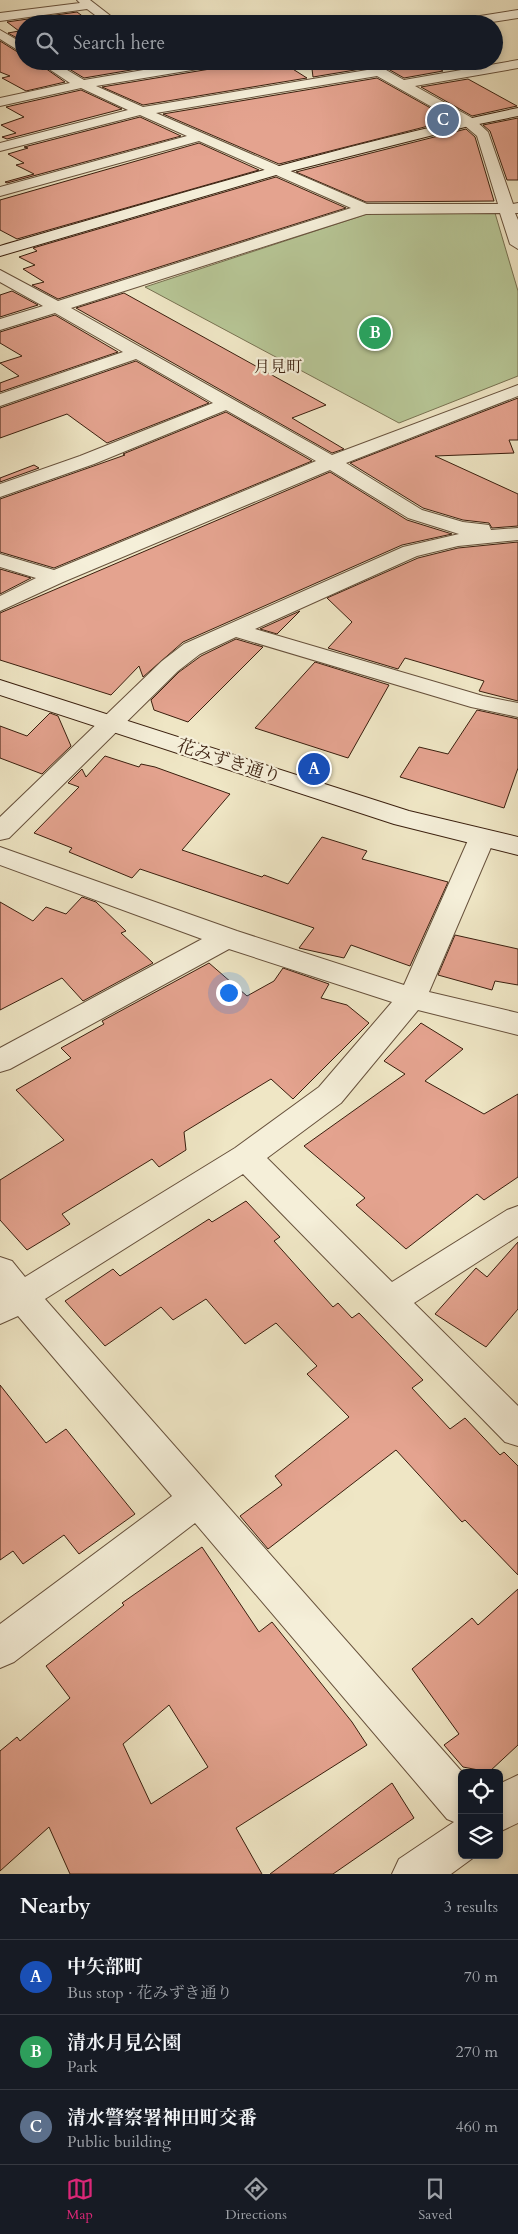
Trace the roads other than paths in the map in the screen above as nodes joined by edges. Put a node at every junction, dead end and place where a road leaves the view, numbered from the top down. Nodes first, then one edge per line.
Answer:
1 (86, 2) edge
2 (518, 14) edge
3 (103, 15) edge
4 (0, 16) edge
5 (503, 16) edge
6 (0, 34) edge
7 (15, 44) edge
8 (15, 57) edge
9 (8, 58) dead end
10 (518, 64) edge
11 (503, 67) edge
12 (58, 70) edge
13 (147, 70) edge
14 (374, 70) edge
15 (486, 70) joint
16 (377, 72) junction
17 (502, 79) dead end
18 (82, 84) junction
19 (401, 85) junction
20 (0, 102) edge
21 (141, 111) junction
22 (518, 112) edge
23 (469, 122) junction
24 (199, 137) junction
25 (0, 147) edge
26 (278, 170) junction
27 (0, 192) edge
28 (512, 208) edge
29 (365, 209) junction
30 (518, 244) edge
31 (0, 251) edge
32 (0, 275) edge
33 (56, 307) junction
34 (0, 325) edge
35 (136, 353) junction
36 (518, 390) edge
37 (0, 400) edge
38 (226, 404) junction
39 (331, 462) junction
40 (0, 492) edge
41 (518, 533) edge
42 (0, 560) edge
43 (55, 577) junction
44 (0, 604) edge
45 (235, 630) junction
46 (0, 687) edge
47 (518, 710) edge
48 (112, 724) junction
49 (0, 832) edge
50 (482, 838) junction
51 (518, 846) edge
52 (0, 856) edge
53 (226, 938) junction
54 (412, 998) junction
55 (518, 1024) edge
56 (0, 1061) edge
57 (246, 1157) junction
58 (518, 1219) edge
59 (7, 1293) edge
60 (388, 1302) junction
61 (518, 1430) edge
62 (197, 1499) junction
63 (0, 1648) edge
64 (518, 1796) edge
65 (458, 1799) edge
66 (503, 1808) edge
67 (458, 1843) edge
68 (414, 1874) edge

1 - 3 street
1 - 4 street
2 - 5 street
6 - 7 street
8 - 9 street
10 - 11 street
12 - 18 street
13 - 18 street
14 - 16 street
15 - 17 street
15 - 19 street
16 - 19 street
16 - 21 street
18 - 20 street
18 - 21 street
19 - 23 street
21 - 24 street
21 - 25 street
22 - 23 street
23 - 26 street
23 - 28 street
24 - 26 street
24 - 27 street
26 - 29 street
26 - 31 street
28 - 29 street
28 - 30 street
29 - 33 street
32 - 33 street
33 - 34 street
33 - 35 street
35 - 37 street
35 - 38 street
36 - 39 street
38 - 39 street
38 - 40 street
39 - 41 street
39 - 43 street
41 - 45 street
42 - 43 street
43 - 44 street
45 - 47 street
45 - 48 street
46 - 48 street, 花みずき通り
48 - 49 street
48 - 50 street, 花みずき通り
50 - 51 street, 花みずき通り
50 - 54 street
52 - 53 street
53 - 54 street
53 - 56 street
54 - 55 street
54 - 57 street
57 - 59 street
57 - 60 street
58 - 60 street
59 - 62 street
60 - 61 street
62 - 63 street
62 - 65 street
64 - 66 street
67 - 68 street

